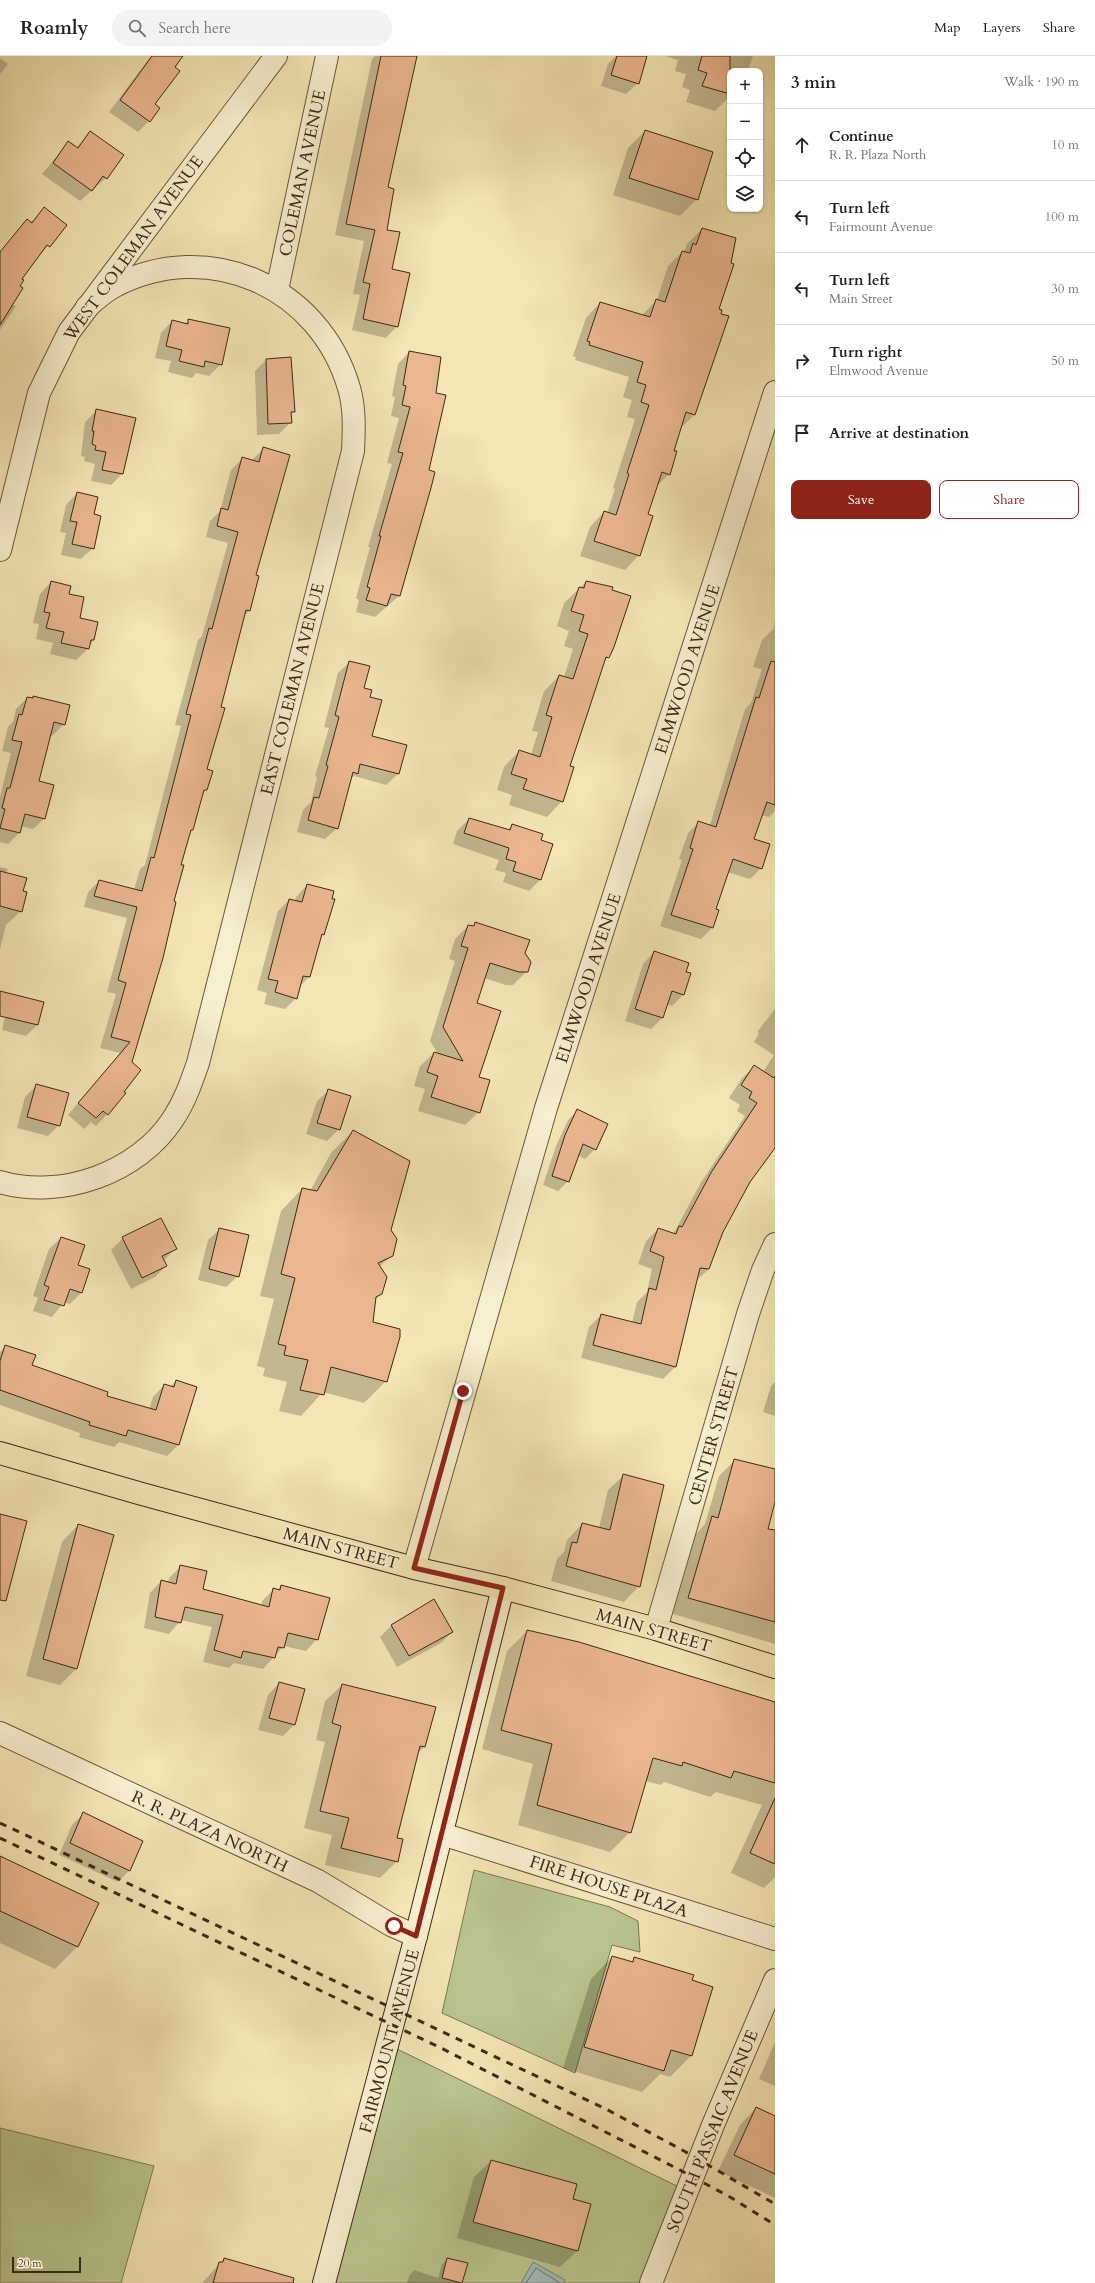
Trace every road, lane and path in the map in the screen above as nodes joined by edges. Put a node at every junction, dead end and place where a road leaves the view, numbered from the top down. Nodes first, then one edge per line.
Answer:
1 (276, 56) edge
2 (327, 56) edge
3 (277, 290) junction
4 (87, 307) junction
5 (775, 392) edge
6 (8, 481) edge
7 (0, 550) edge
8 (2, 1189) edge
9 (775, 1244) edge
10 (0, 1453) edge
11 (414, 1568) junction
12 (503, 1588) junction
13 (656, 1629) junction
14 (775, 1667) edge
15 (0, 1733) edge
16 (442, 1834) junction
17 (416, 1936) junction
18 (775, 1939) edge
19 (775, 1980) edge
20 (324, 2283) edge
21 (651, 2283) edge

1 - 4 street, WEST COLEMAN AVENUE
2 - 3 street, COLEMAN AVENUE
3 - 4 street, EAST COLEMAN AVENUE
3 - 8 street, EAST COLEMAN AVENUE
4 - 6 street, WEST COLEMAN AVENUE
5 - 11 street, ELMWOOD AVENUE
6 - 7 street, WEST COLEMAN AVENUE
9 - 13 street, CENTER STREET
10 - 11 main road, MAIN STREET
11 - 12 main road, MAIN STREET
12 - 13 main road, MAIN STREET
12 - 16 street, FAIRMOUNT AVENUE
13 - 14 main road, MAIN STREET
15 - 17 street, R. R. PLAZA NORTH
16 - 17 street, FAIRMOUNT AVENUE
16 - 18 street, FIRE HOUSE PLAZA
17 - 20 street, FAIRMOUNT AVENUE
19 - 21 street, SOUTH PASSAIC AVENUE

